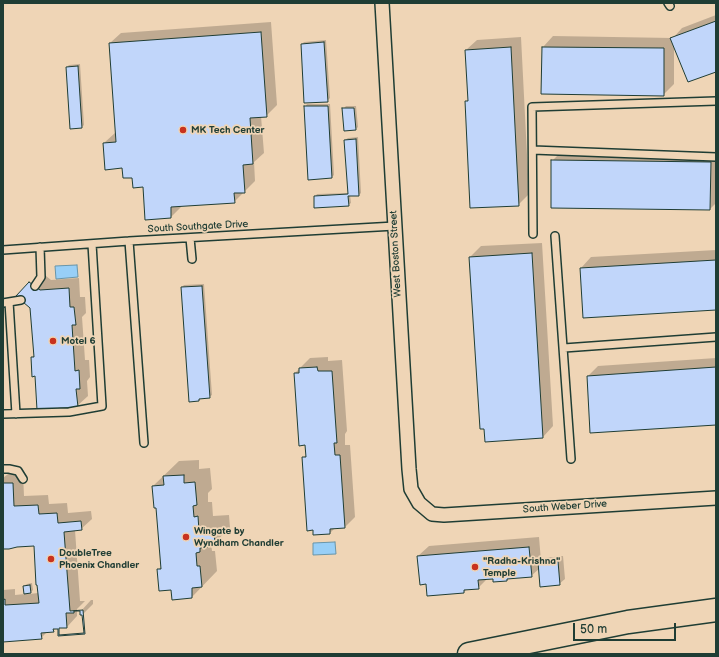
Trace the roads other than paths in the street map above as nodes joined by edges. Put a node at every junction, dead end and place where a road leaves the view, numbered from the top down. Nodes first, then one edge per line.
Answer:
1 (382, 3) edge
2 (716, 101) edge
3 (533, 150) junction
4 (716, 157) edge
5 (395, 226) junction
6 (533, 234) dead end
7 (555, 236) dead end
8 (190, 238) junction
9 (129, 241) junction
10 (92, 244) junction
11 (40, 247) junction
12 (3, 250) edge
13 (192, 259) dead end
14 (35, 286) dead end
15 (21, 300) dead end
16 (6, 302) edge
17 (716, 337) edge
18 (564, 348) junction
19 (3, 414) edge
20 (16, 414) junction
21 (144, 443) dead end
22 (571, 459) dead end
23 (3, 469) edge
24 (23, 479) dead end
25 (716, 498) edge
26 (419, 503) joint
27 (716, 610) edge
28 (469, 654) edge

1 - 5 street, West Boston Street
2 - 3 lane
3 - 4 lane
3 - 6 lane
5 - 8 lane, South Southgate Drive
5 - 26 street, West Boston Street
7 - 18 lane
8 - 9 lane, South Southgate Drive
8 - 13 lane
9 - 10 lane, South Southgate Drive
9 - 21 lane
10 - 11 lane, South Southgate Drive
10 - 20 lane
11 - 12 lane, South Southgate Drive
11 - 14 lane
15 - 16 lane
16 - 20 lane
17 - 18 lane
18 - 22 lane
19 - 20 lane
23 - 24 lane
25 - 26 street, South Weber Drive
27 - 28 highway

